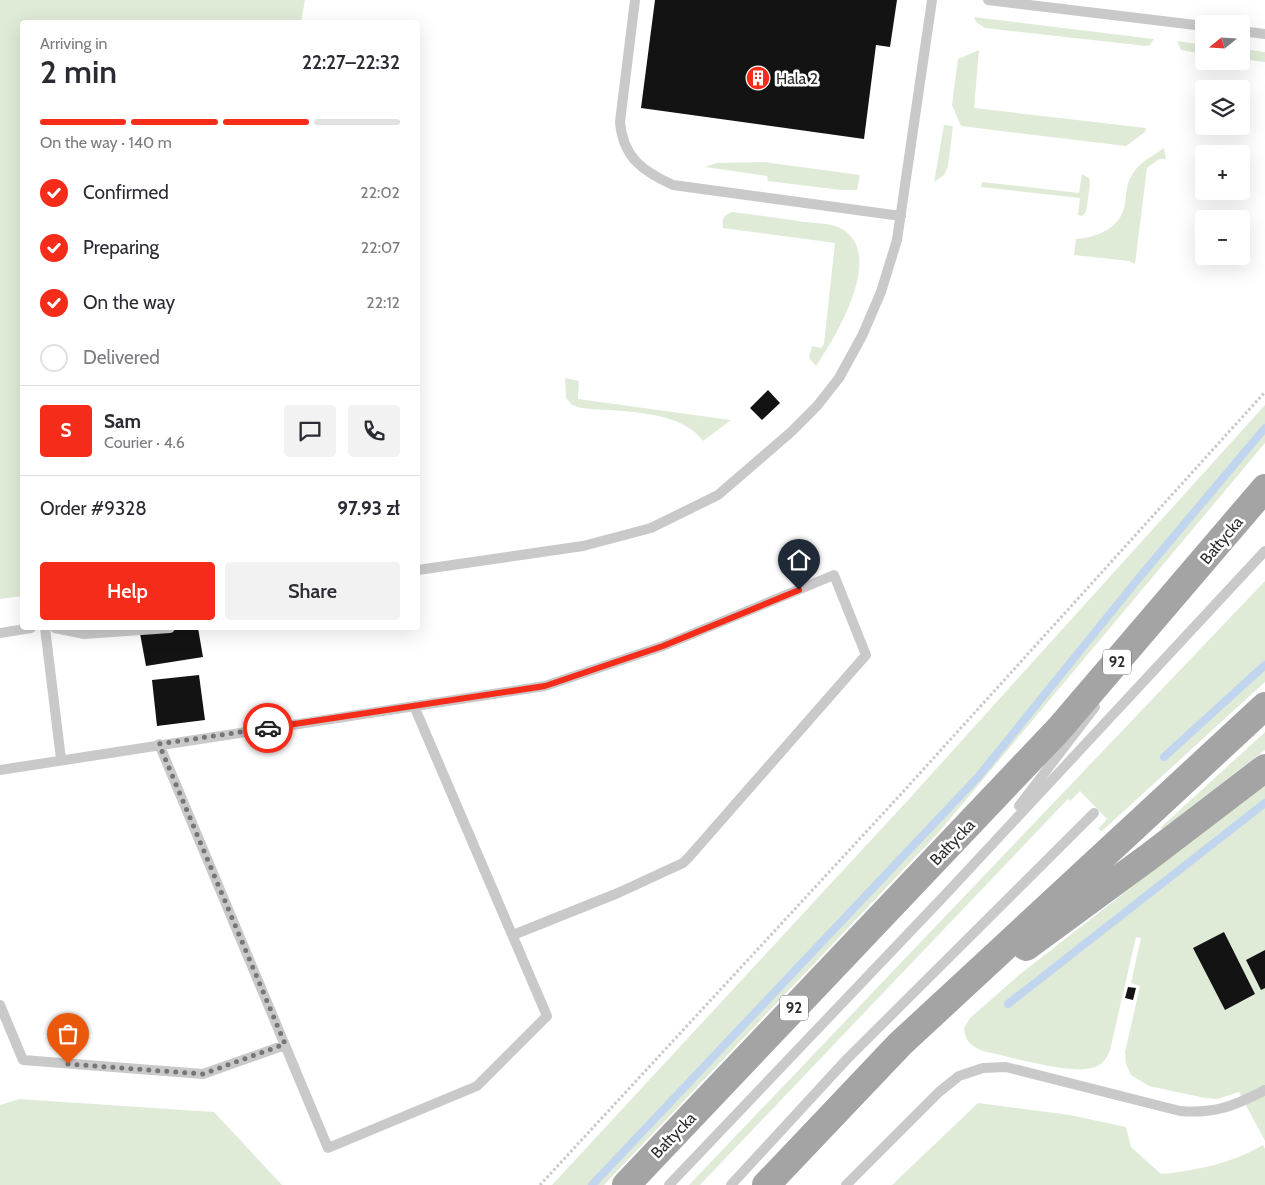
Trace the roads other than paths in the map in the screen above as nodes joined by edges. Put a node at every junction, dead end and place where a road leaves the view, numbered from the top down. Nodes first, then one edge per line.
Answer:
1 (635, 0) edge
2 (932, 0) edge
3 (988, 0) edge
4 (1195, 25) edge
5 (1250, 32) edge
6 (1265, 34) edge
7 (901, 216) junction
8 (1265, 488) edge
9 (1265, 551) edge
10 (1198, 567) junction
11 (420, 570) edge
12 (20, 629) edge
13 (46, 630) edge
14 (65, 630) edge
15 (141, 630) edge
16 (0, 632) edge
17 (1110, 686) dead end
18 (1098, 702) dead end
19 (414, 706) junction
20 (1265, 706) edge
21 (159, 744) junction
22 (61, 759) junction
23 (1265, 768) edge
24 (0, 770) edge
25 (1094, 813) dead end
26 (945, 895) junction
27 (513, 935) junction
28 (955, 992) junction
29 (0, 1005) edge
30 (285, 1044) junction
31 (1265, 1090) edge
32 (626, 1185) edge
33 (669, 1185) edge
34 (731, 1185) edge
35 (766, 1185) edge
36 (846, 1185) edge

1 - 7 lane
2 - 7 lane
3 - 4 lane
5 - 6 lane
7 - 11 lane
8 - 10 main road, Bałtycka / 92
9 - 26 lane
10 - 17 lane
10 - 32 main road, Bałtycka / 92
12 - 16 lane
13 - 22 lane
14 - 15 lane
18 - 26 lane
19 - 21 lane
19 - 27 lane
19 - 27 lane
20 - 28 main road
21 - 22 lane
21 - 30 lane
22 - 24 lane
23 - 28 main road
25 - 34 lane
26 - 33 lane
27 - 30 lane
28 - 35 main road
29 - 30 lane
31 - 36 lane

